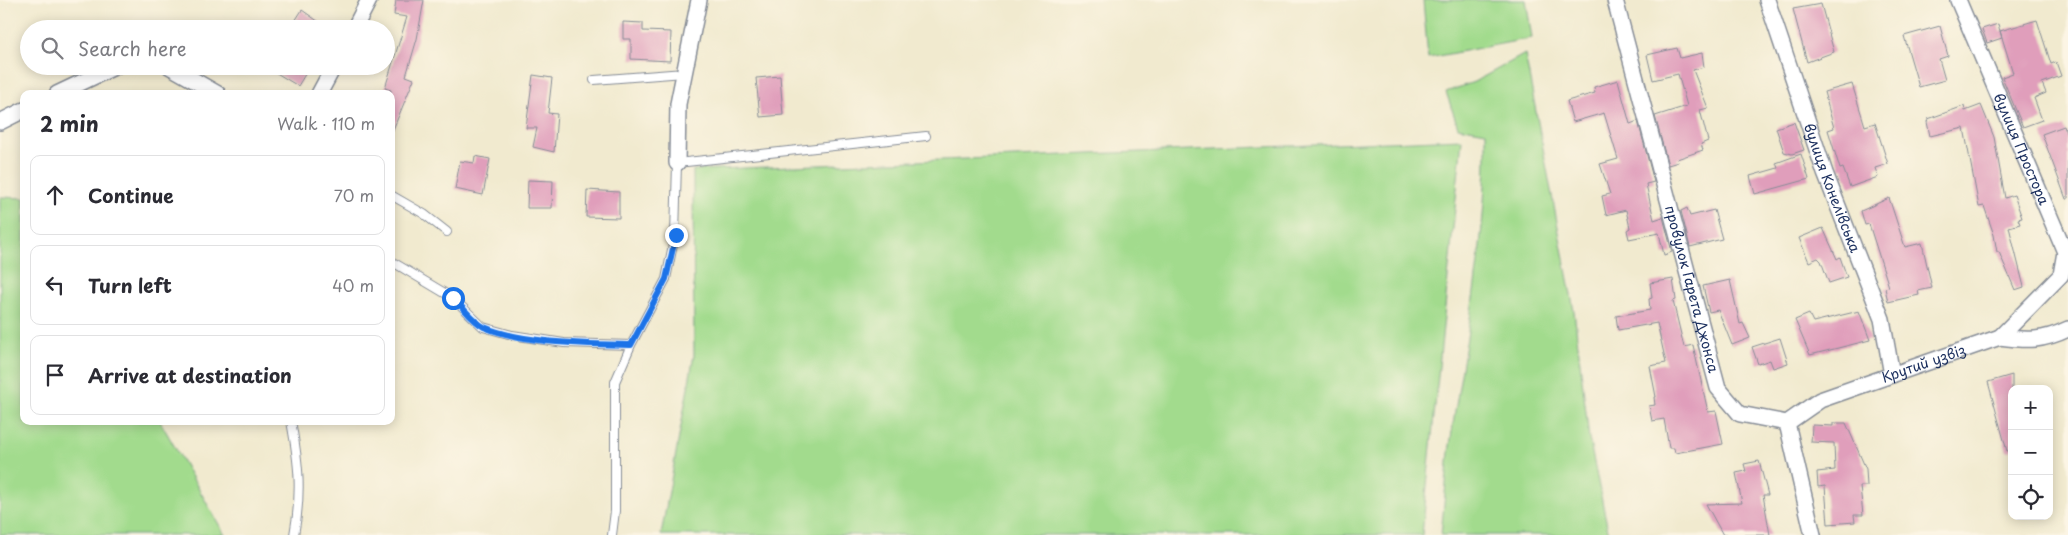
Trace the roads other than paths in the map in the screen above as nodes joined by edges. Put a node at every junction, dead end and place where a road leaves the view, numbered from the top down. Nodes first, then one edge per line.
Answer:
1 (369, 0) edge
2 (698, 0) edge
3 (1614, 0) edge
4 (1767, 0) edge
5 (1958, 0) edge
6 (359, 20) edge
7 (684, 73) junction
8 (97, 75) edge
9 (185, 75) edge
10 (330, 75) edge
11 (594, 80) dead end
12 (65, 90) edge
13 (211, 90) edge
14 (322, 90) edge
15 (20, 112) edge
16 (0, 122) edge
17 (926, 136) dead end
18 (677, 163) junction
19 (395, 197) edge
20 (447, 232) dead end
21 (395, 263) edge
22 (2068, 330) edge
23 (2000, 337) junction
24 (631, 345) junction
25 (1892, 375) junction
26 (1787, 423) junction
27 (292, 425) edge
28 (294, 535) edge
29 (612, 535) edge
30 (1813, 535) edge

1 - 6 street
2 - 7 street
3 - 26 street, провулок Гарета Джонса
4 - 25 street, вулиця Конелівська
5 - 23 street, вулиця Простора
7 - 11 lane
7 - 18 street
8 - 12 street
9 - 13 street
10 - 14 street
15 - 16 street
17 - 18 lane
18 - 24 lane
19 - 20 lane
21 - 24 lane
22 - 23 street, Крутий узвіз
23 - 25 street, Крутий узвіз
24 - 29 lane
25 - 26 street, Крутий узвіз
26 - 30 street
27 - 28 lane

